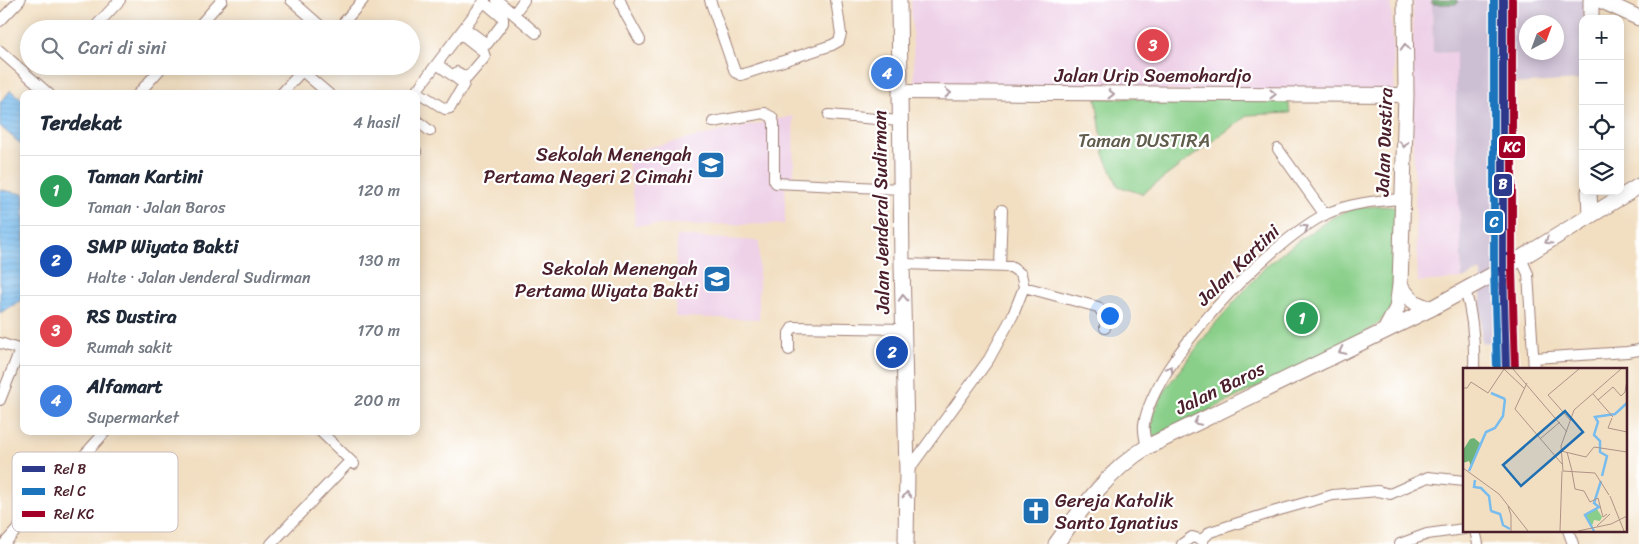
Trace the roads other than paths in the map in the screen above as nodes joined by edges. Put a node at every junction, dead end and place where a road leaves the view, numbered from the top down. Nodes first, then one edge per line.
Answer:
1 (20, 0) edge
2 (120, 0) edge
3 (222, 0) edge
4 (291, 0) edge
5 (363, 0) edge
6 (497, 0) edge
7 (524, 0) edge
8 (620, 0) edge
9 (710, 0) edge
10 (836, 0) edge
11 (899, 0) edge
12 (1405, 0) edge
13 (1591, 0) edge
14 (1600, 0) edge
15 (484, 1) edge
16 (514, 14) junction
17 (1591, 15) edge
18 (1639, 18) edge
19 (101, 20) edge
20 (204, 20) edge
21 (314, 20) edge
22 (346, 20) edge
23 (0, 21) edge
24 (462, 30) junction
25 (536, 33) dead end
26 (640, 40) dead end
27 (0, 51) edge
28 (438, 62) junction
29 (20, 69) edge
30 (27, 75) edge
31 (155, 75) edge
32 (298, 75) edge
33 (311, 75) edge
34 (44, 90) edge
35 (142, 90) edge
36 (285, 90) edge
37 (325, 90) edge
38 (417, 90) edge
39 (900, 92) junction
40 (420, 95) edge
41 (1406, 95) junction
42 (829, 115) dead end
43 (900, 121) junction
44 (713, 122) dead end
45 (420, 123) edge
46 (430, 131) dead end
47 (1278, 150) dead end
48 (900, 189) junction
49 (1638, 189) edge
50 (1589, 195) edge
51 (1402, 199) junction
52 (1002, 210) dead end
53 (1325, 215) junction
54 (1590, 215) junction
55 (1521, 258) junction
56 (902, 264) junction
57 (1000, 266) junction
58 (1400, 285) junction
59 (1024, 287) junction
60 (1465, 289) junction
61 (1432, 308) junction
62 (1105, 328) dead end
63 (904, 329) junction
64 (1386, 329) junction
65 (0, 343) edge
66 (20, 349) edge
67 (789, 350) dead end
68 (1639, 350) edge
69 (20, 355) edge
70 (1534, 358) junction
71 (1474, 368) edge
72 (1534, 368) edge
73 (0, 400) edge
74 (102, 435) edge
75 (324, 435) edge
76 (1147, 447) junction
77 (87, 452) edge
78 (907, 472) junction
79 (1463, 481) edge
80 (1463, 529) edge
81 (15, 532) edge
82 (1569, 532) edge
83 (1203, 542) edge
84 (4, 544) edge
85 (271, 544) edge
86 (906, 544) edge
87 (1056, 544) edge
88 (1182, 544) edge
89 (1400, 544) edge
90 (1573, 544) edge

1 - 23 street
2 - 19 street
3 - 20 street
4 - 21 street
5 - 22 street
6 - 16 street
7 - 16 street
8 - 26 street
9 - 10 street
11 - 39 main road, Jalan Jenderal Sudirman
41 -> 12 main road, Jalan Dustira
13 - 17 main road
14 - 18 main road
15 - 24 street
15 - 24 street
16 - 25 street
24 - 28 street
24 - 28 street
27 - 29 street
28 - 38 street
28 - 40 street
30 - 34 street
31 - 35 street
32 - 36 street
33 - 37 street
39 -> 41 main road, Jalan Urip Soemohardjo
39 - 43 main road, Jalan Jenderal Sudirman
41 -> 51 main road, Jalan Dustira
42 - 43 street
43 - 48 main road, Jalan Jenderal Sudirman
44 - 48 street
45 - 46 street
47 - 53 street
48 - 56 main road, Jalan Jenderal Sudirman
49 - 54 main road, Jalan Baros
50 - 54 main road
51 - 53 street, Jalan Kartini
51 - 58 main road, Jalan Dustira
52 - 57 street
76 -> 53 street, Jalan Kartini
54 -> 55 main road, Jalan Baros
55 - 60 main road, Jalan Baros
55 - 70 street
56 - 57 street
63 -> 56 main road, Jalan Jenderal Sudirman
57 - 59 street
58 - 61 main road
58 - 64 main road, Jalan Dustira
59 - 62 street
59 - 78 street
60 - 61 main road, Jalan Baros
60 - 71 street
61 - 64 main road, Jalan Baros
63 - 67 street
63 - 78 main road, Jalan Jenderal Sudirman
64 -> 76 main road, Jalan Baros
65 - 66 street
68 - 70 street
69 - 73 street
70 - 72 street
74 - 77 street
75 - 85 street
76 - 87 main road, Jalan Baros
86 -> 78 main road, Jalan Jenderal Sudirman
79 - 83 street
80 - 89 street
81 - 84 street
82 - 90 street
83 - 88 street

